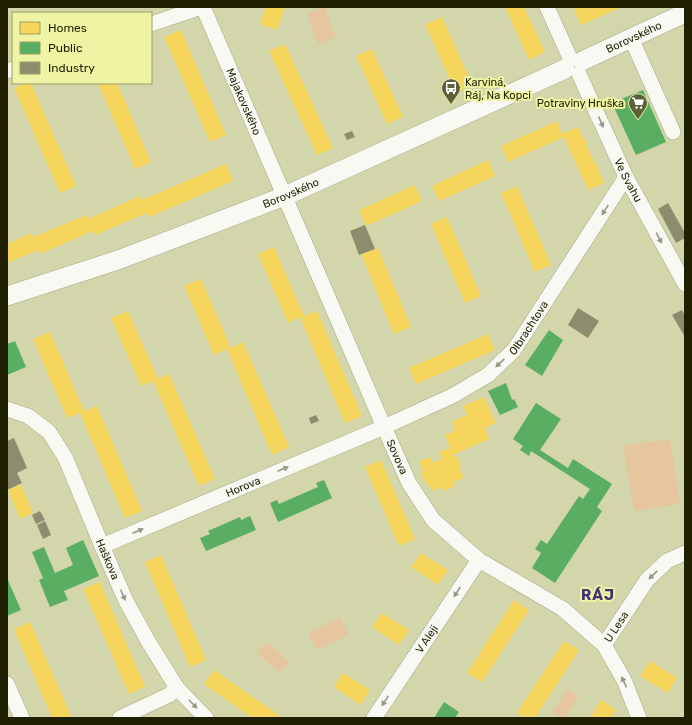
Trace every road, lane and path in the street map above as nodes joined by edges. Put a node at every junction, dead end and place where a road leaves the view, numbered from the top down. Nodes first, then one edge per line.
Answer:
1 (202, 7) edge
2 (547, 7) edge
3 (685, 14) edge
4 (152, 24) edge
5 (631, 38) junction
6 (574, 65) junction
7 (673, 132) dead end
8 (626, 177) junction
9 (285, 196) junction
10 (685, 284) edge
11 (7, 296) edge
12 (7, 409) edge
13 (384, 427) junction
14 (102, 546) junction
15 (685, 553) edge
16 (479, 560) junction
17 (604, 645) junction
18 (7, 684) edge
19 (177, 688) junction
20 (22, 718) edge
21 (120, 718) edge
22 (206, 718) edge
23 (374, 718) edge
24 (639, 718) edge

1 - 4 street
1 - 9 street, Majakovského
2 - 6 street, Ve Svahu
3 - 5 main road, Borovského
5 - 6 main road, Borovského
5 - 7 street
6 -> 8 street, Ve Svahu
6 - 9 main road, Borovského
8 -> 10 street, Ve Svahu
8 -> 13 street, Olbrachtova
9 - 11 main road, Borovského
9 - 13 street, Sovova
12 - 14 street, Haškova
14 -> 13 street, Horova
13 - 16 street, Sovova
14 -> 19 street, Haškova
15 -> 17 street, U Lesa
16 - 17 street, Sovova
16 -> 23 street, V Aleji
24 -> 17 street, U Lesa
18 - 20 street
19 - 21 street
19 -> 22 street, Haškova

